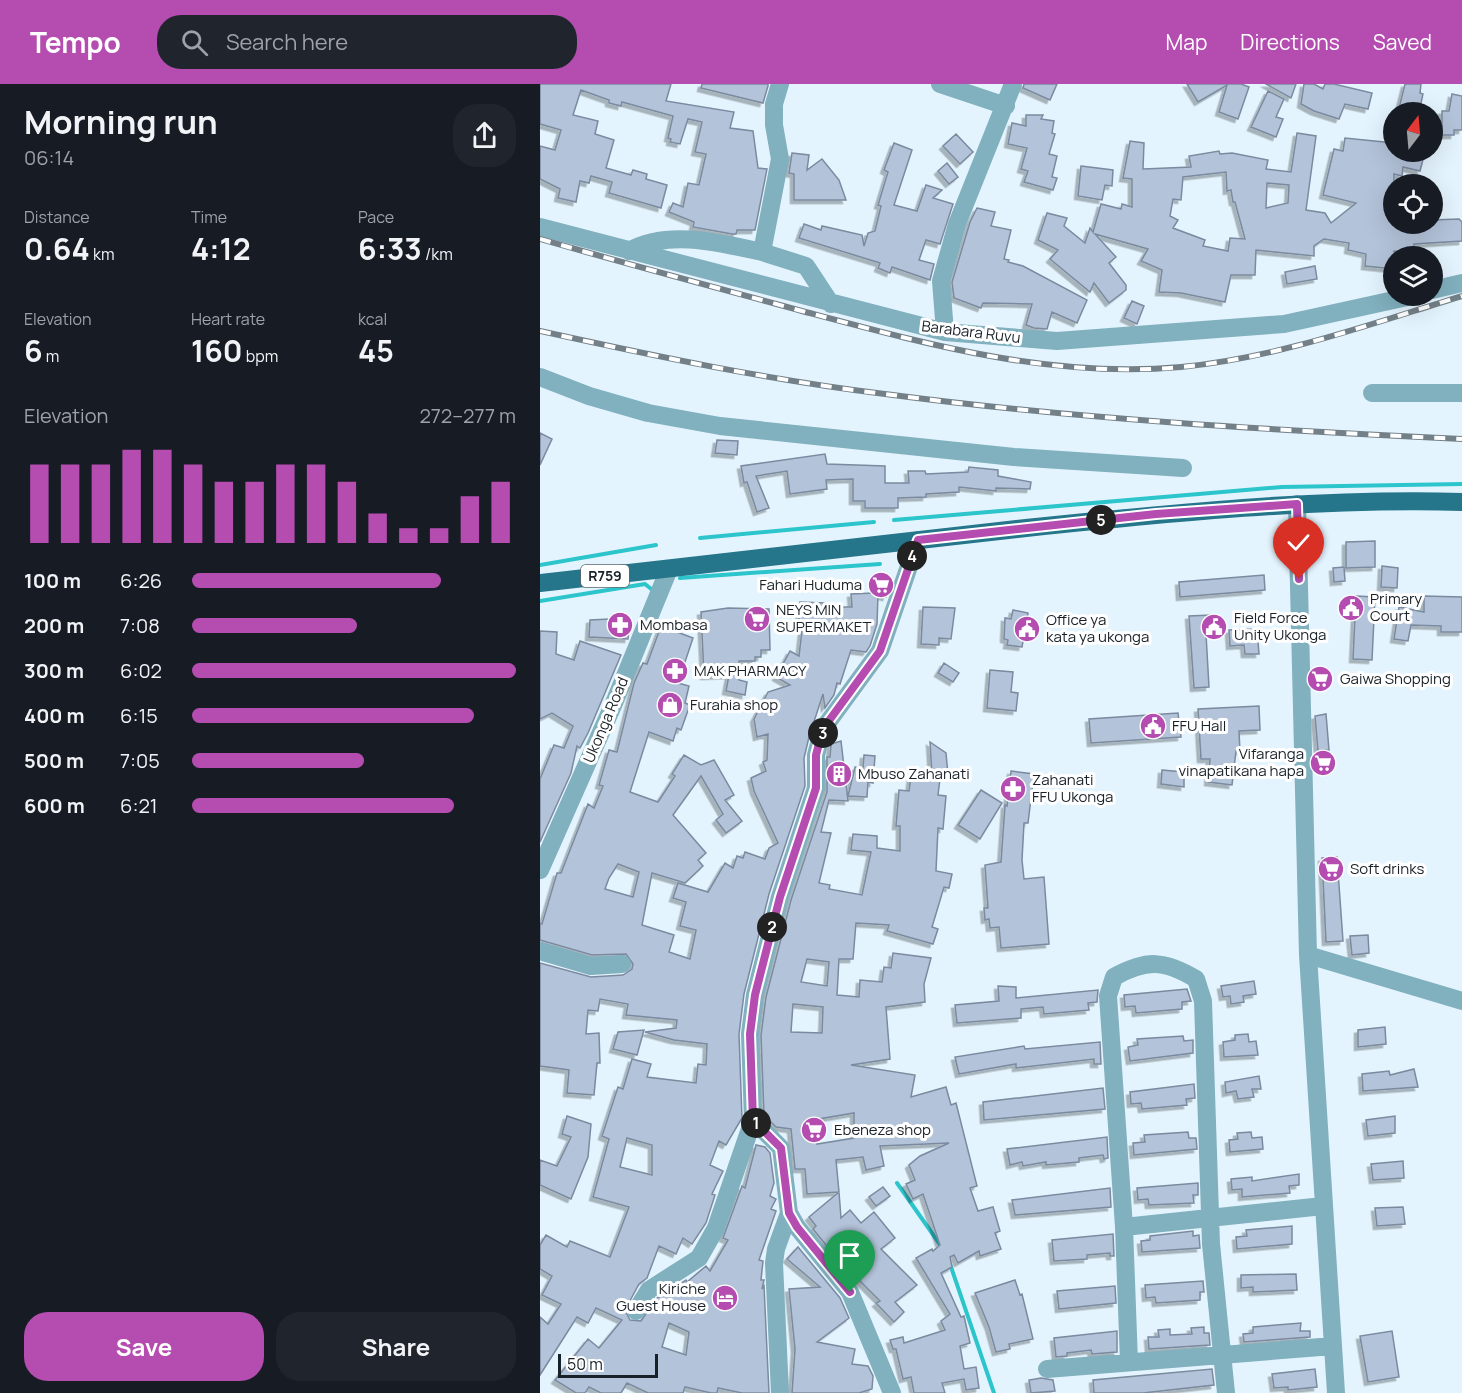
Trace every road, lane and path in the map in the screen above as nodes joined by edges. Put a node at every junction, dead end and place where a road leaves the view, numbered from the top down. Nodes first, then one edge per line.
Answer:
1 (780, 84) edge
2 (940, 84) edge
3 (1013, 84) edge
4 (1006, 106) junction
5 (540, 227) edge
6 (629, 251) junction
7 (762, 252) junction
8 (1462, 283) edge
9 (1443, 287) edge
10 (1383, 302) edge
11 (831, 304) junction
12 (945, 332) junction
13 (540, 377) edge
14 (1372, 393) dead end
15 (1462, 393) edge
16 (1183, 468) dead end
17 (1462, 502) edge
18 (1297, 504) junction
19 (918, 540) junction
20 (669, 568) junction
21 (540, 583) edge
22 (540, 870) edge
23 (540, 951) edge
24 (1308, 955) junction
25 (622, 964) dead end
26 (1462, 1001) edge
27 (753, 1120) junction
28 (1323, 1206) junction
29 (789, 1213) junction
30 (1209, 1219) junction
31 (1124, 1227) junction
32 (636, 1311) dead end
33 (1333, 1346) junction
34 (1222, 1355) junction
35 (1129, 1362) junction
36 (1047, 1369) dead end
37 (780, 1393) edge
38 (892, 1393) edge
39 (1226, 1393) edge
40 (1336, 1393) edge

1 - 7 street
2 - 4 street
3 - 4 street
4 - 12 street
5 - 6 street, Barabara Ruvu
6 - 7 street
6 - 11 street, Barabara Ruvu
7 - 11 street
8 - 9 street
10 - 12 street, Barabara Ruvu
11 - 12 street, Barabara Ruvu
13 - 16 street
14 - 15 street
17 - 18 main road, R759
18 - 19 main road, R759
18 - 24 street
19 - 20 main road, R759
19 - 27 street
20 - 21 main road, R759
20 - 22 street, Ukonga Road
23 - 25 street
24 - 26 street
24 - 28 street
27 - 29 street
27 - 32 street
28 - 30 street
28 - 33 street
29 - 37 street
29 - 38 street
30 - 31 street
30 - 31 street
30 - 34 street
31 - 35 street
33 - 34 street
33 - 40 street
34 - 35 street
34 - 39 street
35 - 36 street

